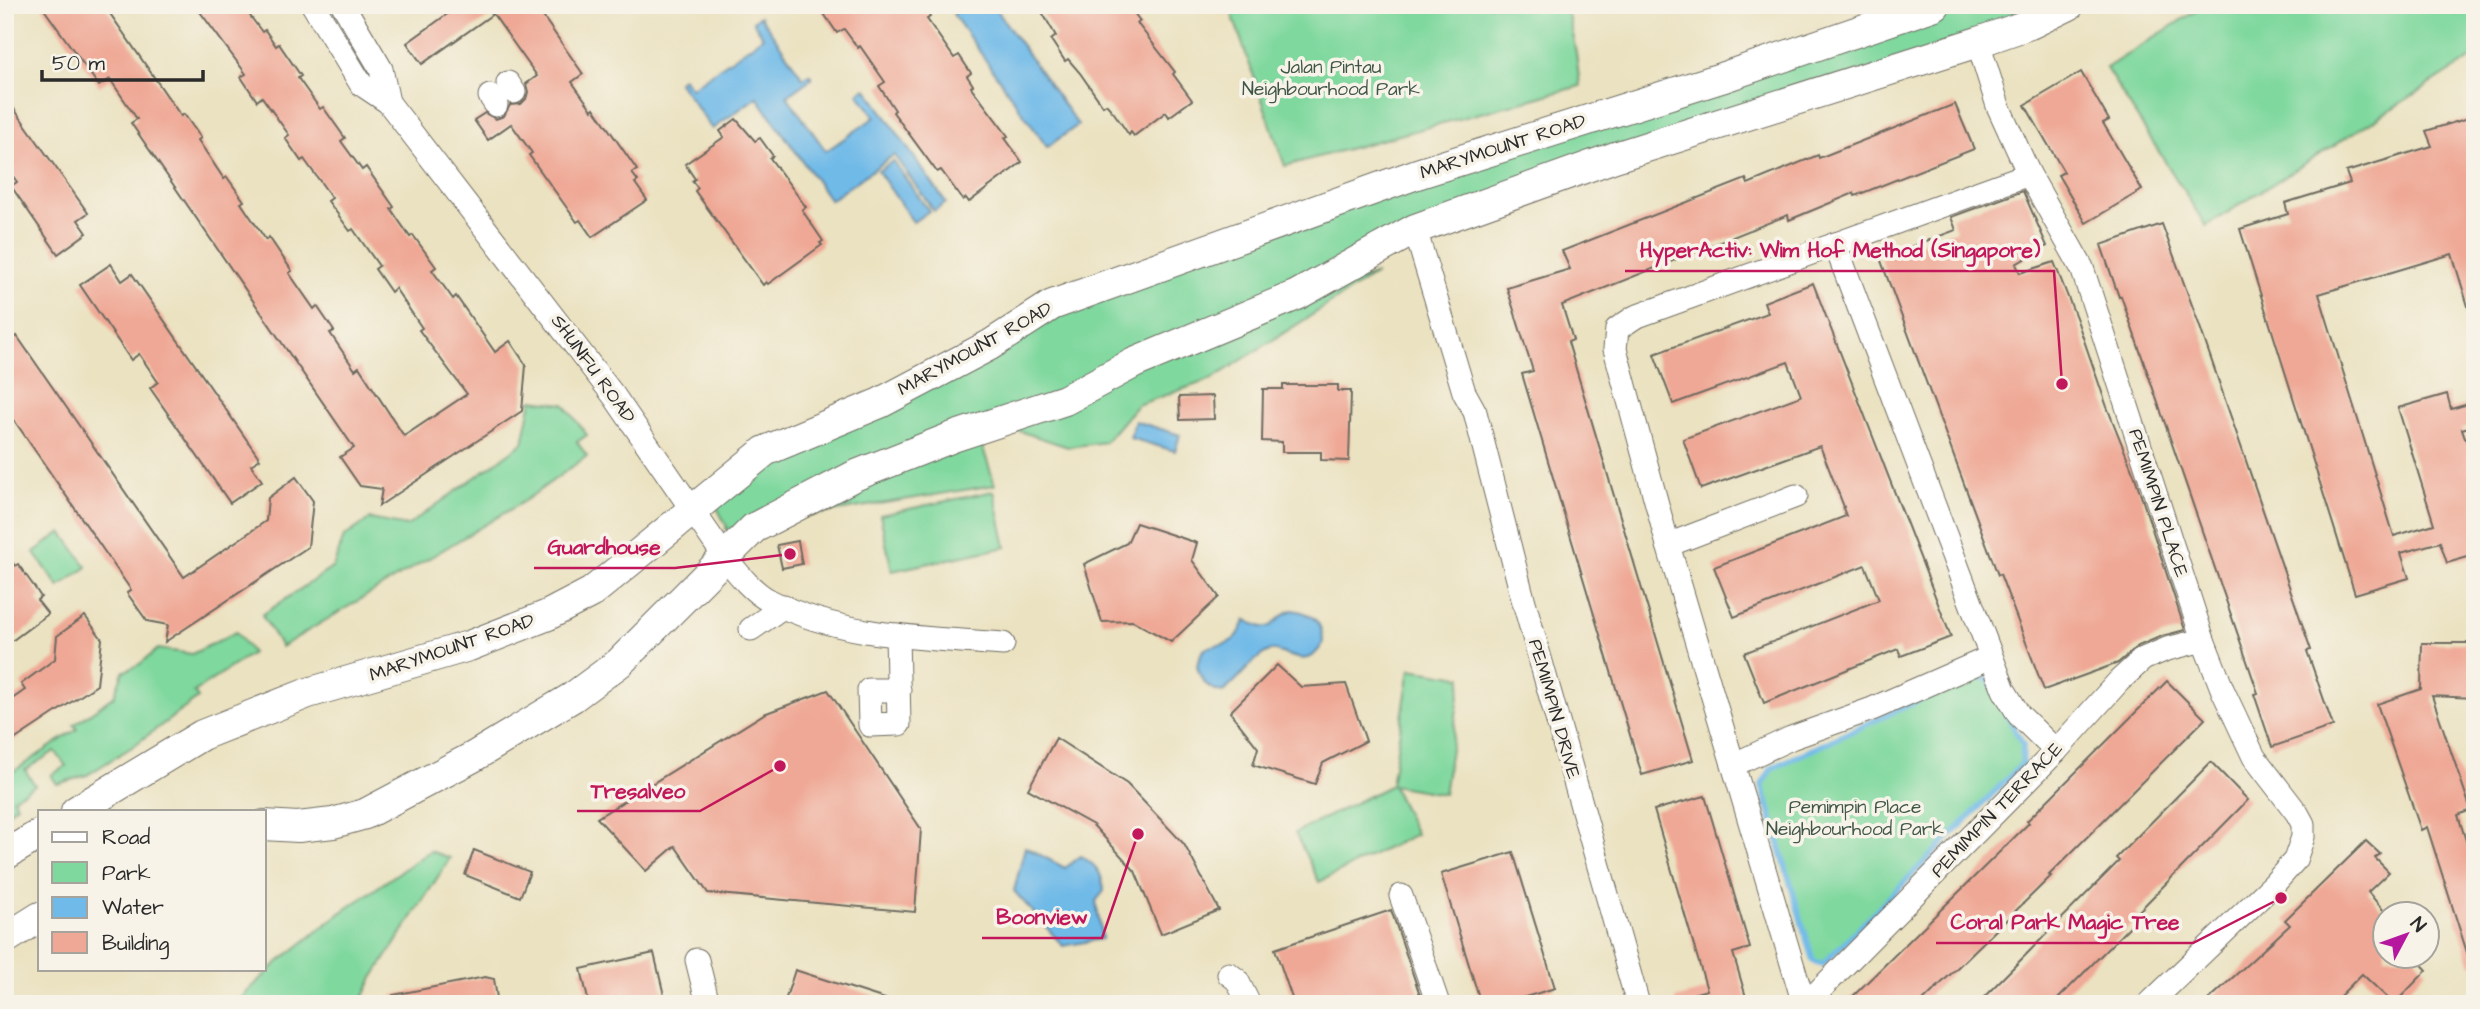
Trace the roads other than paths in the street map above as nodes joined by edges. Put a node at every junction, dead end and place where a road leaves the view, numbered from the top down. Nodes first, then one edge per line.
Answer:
1 (313, 5) edge
2 (343, 5) edge
3 (1935, 5) edge
4 (2069, 5) edge
5 (1978, 42) junction
6 (388, 102) junction
7 (2029, 174) junction
8 (1422, 226) junction
9 (1835, 244) junction
10 (1796, 496) dead end
11 (692, 510) junction
12 (1668, 545) junction
13 (724, 556) junction
14 (783, 606) junction
15 (751, 629) dead end
16 (897, 635) junction
17 (2203, 640) junction
18 (1003, 644) dead end
19 (1992, 657) junction
20 (899, 724) dead end
21 (2056, 751) junction
22 (1732, 765) junction
23 (78, 810) edge
24 (266, 825) edge
25 (38, 835) edge
26 (5, 856) edge
27 (1401, 896) dead end
28 (38, 918) edge
29 (5, 939) edge
30 (697, 960) dead end
31 (1229, 974) dead end
32 (708, 1004) edge
33 (1249, 1004) edge
34 (1438, 1004) edge
35 (1638, 1004) edge
36 (1805, 1004) edge
37 (2149, 1004) edge

1 - 6 street, SHUNFU ROAD
2 - 6 street, SHUNFU ROAD
3 - 11 main road, MARYMOUNT ROAD
4 - 5 main road
5 - 7 street, PEMIMPIN PLACE
5 - 8 main road
6 - 11 street, SHUNFU ROAD
7 - 9 street
7 - 17 street, PEMIMPIN PLACE
8 - 13 main road
8 - 35 street, PEMIMPIN DRIVE
9 - 12 street
9 - 19 street
10 - 12 street
11 - 13 street, SHUNFU ROAD
11 - 23 main road, MARYMOUNT ROAD
12 - 22 street
13 - 14 street, SHUNFU ROAD
13 - 24 main road
14 - 15 street
14 - 16 street, SHUNFU ROAD
16 - 18 street, SHUNFU ROAD
16 - 20 street
17 - 21 street, PEMIMPIN TERRACE
17 - 37 street, PEMIMPIN PLACE
19 - 21 street
19 - 22 street
21 - 36 street, PEMIMPIN TERRACE
22 - 36 street
25 - 26 main road
27 - 34 street
28 - 29 main road
30 - 32 street
31 - 33 street

